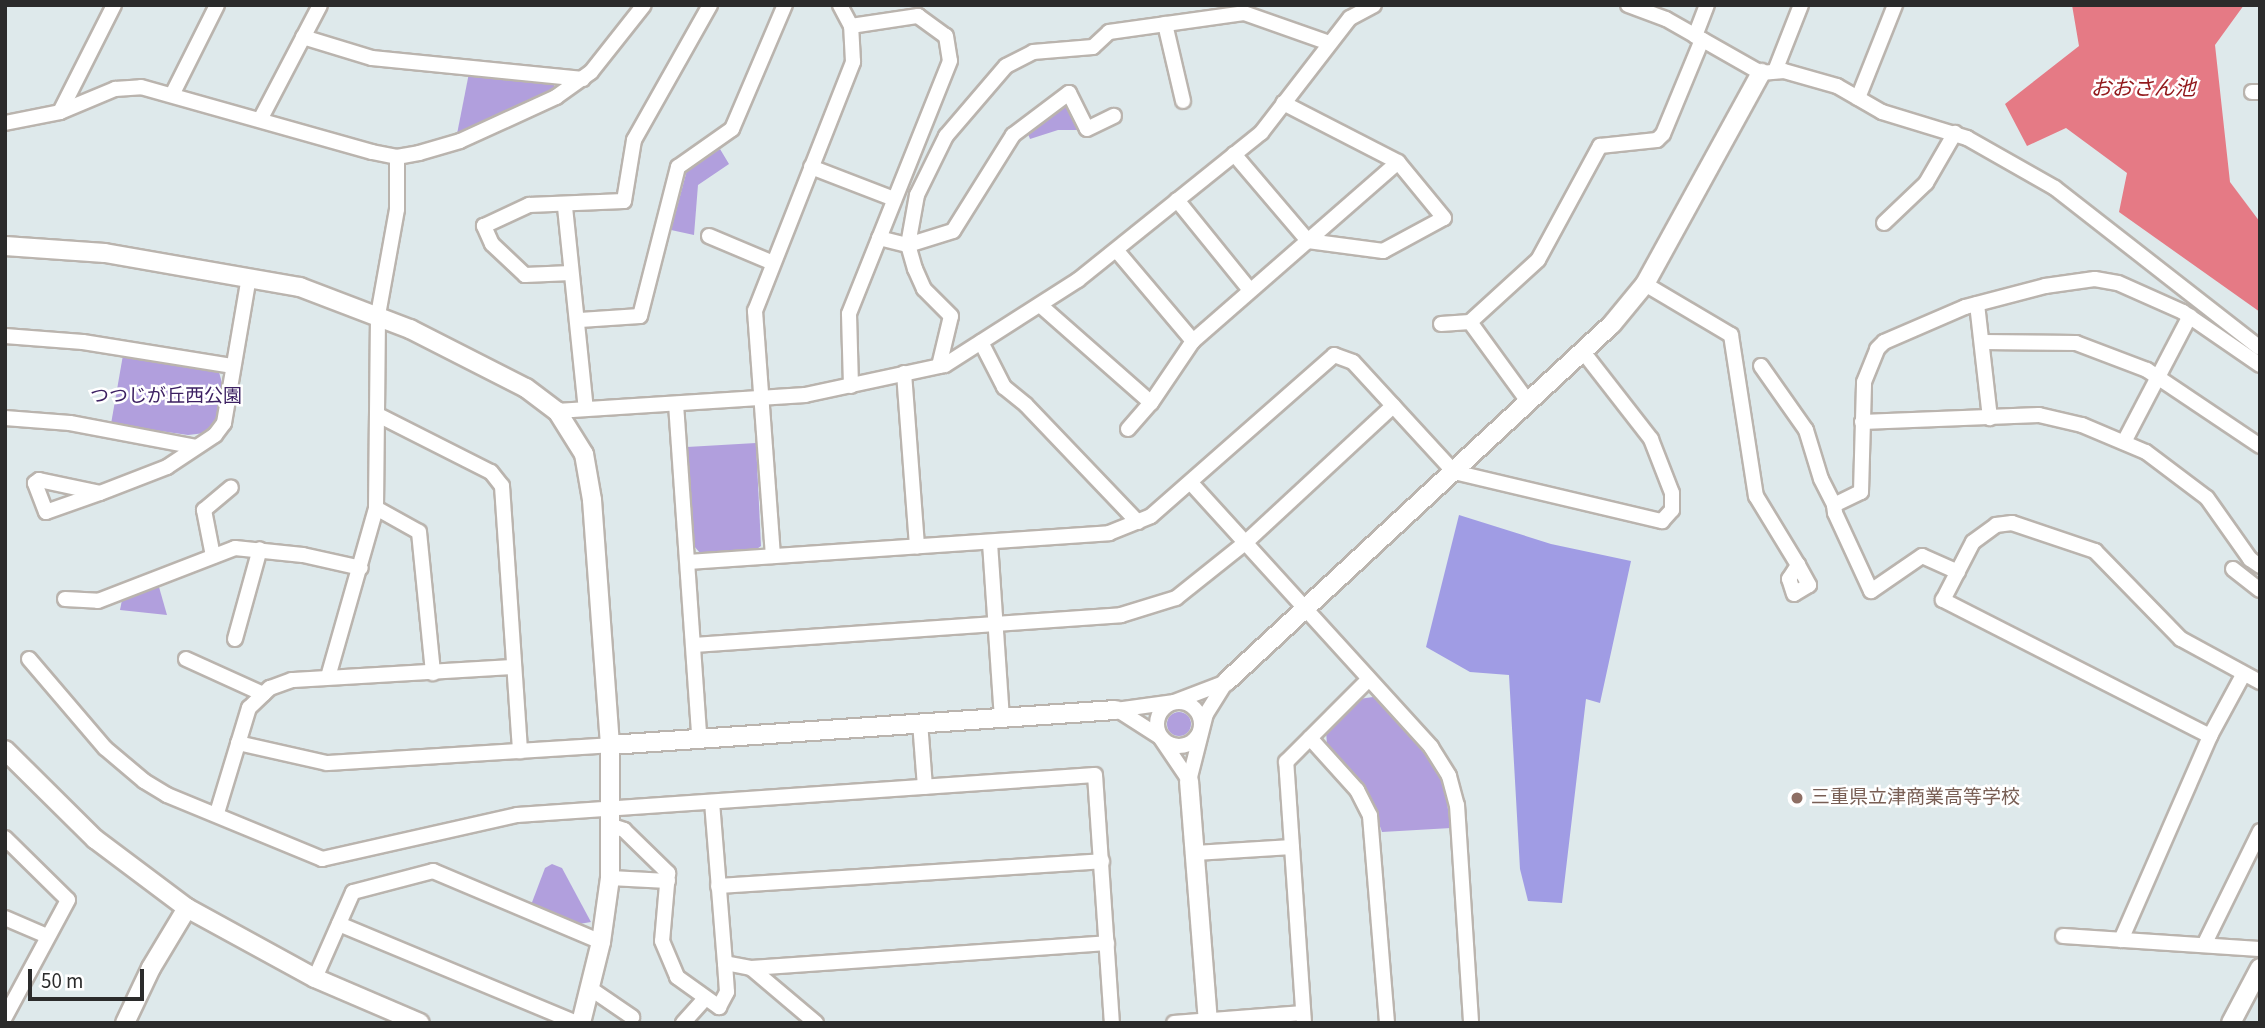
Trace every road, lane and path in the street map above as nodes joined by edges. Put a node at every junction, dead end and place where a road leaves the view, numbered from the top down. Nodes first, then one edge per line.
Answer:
1 (114, 5) edge
2 (217, 5) edge
3 (320, 5) edge
4 (644, 5) edge
5 (710, 5) edge
6 (785, 5) edge
7 (840, 5) edge
8 (1374, 5) edge
9 (1628, 5) edge
10 (1707, 5) edge
11 (1801, 5) edge
12 (1895, 5) edge
13 (1165, 24) junction
14 (851, 26) junction
15 (303, 37) junction
16 (1698, 38) junction
17 (1328, 43) junction
18 (1768, 72) junction
19 (583, 79) junction
20 (173, 93) junction
21 (1858, 98) junction
22 (1183, 101) dead end
23 (1283, 103) junction
24 (60, 111) junction
25 (1114, 116) dead end
26 (261, 118) junction
27 (5, 123) edge
28 (1955, 133) junction
29 (1234, 153) junction
30 (397, 157) junction
31 (1398, 162) junction
32 (811, 167) junction
33 (894, 199) junction
34 (1177, 200) junction
35 (565, 207) junction
36 (1884, 223) dead end
37 (709, 236) dead end
38 (879, 238) junction
39 (1308, 241) junction
40 (908, 245) junction
41 (5, 246) edge
42 (1117, 251) junction
43 (771, 262) junction
44 (570, 273) junction
45 (250, 276) junction
46 (1645, 284) junction
47 (1250, 290) junction
48 (1977, 304) junction
49 (1040, 305) junction
50 (378, 315) junction
51 (2190, 316) junction
52 (580, 320) junction
53 (1470, 322) junction
54 (1441, 324) dead end
55 (5, 336) edge
56 (1193, 341) junction
57 (981, 342) junction
58 (1983, 342) junction
59 (2260, 348) edge
60 (1584, 353) junction
61 (2260, 365) edge
62 (233, 366) junction
63 (939, 366) junction
64 (1761, 366) dead end
65 (904, 373) junction
66 (2158, 375) junction
67 (851, 386) junction
68 (761, 398) junction
69 (1151, 403) junction
70 (1529, 403) junction
71 (676, 404) junction
72 (1393, 406) junction
73 (586, 409) junction
74 (557, 411) junction
75 (380, 416) junction
76 (5, 418) edge
77 (1990, 418) junction
78 (1862, 422) junction
79 (1128, 429) dead end
80 (2124, 442) junction
81 (2260, 446) edge
82 (197, 447) junction
83 (1454, 472) junction
84 (1191, 483) junction
85 (231, 487) dead end
86 (100, 493) dead end
87 (1834, 505) junction
88 (376, 508) junction
89 (1138, 522) junction
90 (990, 543) junction
91 (1245, 543) junction
92 (917, 547) junction
93 (260, 549) junction
94 (214, 556) junction
95 (773, 556) junction
96 (688, 562) junction
97 (1798, 565) dead end
98 (2260, 566) edge
99 (361, 568) junction
100 (2233, 569) dead end
101 (1958, 572) junction
102 (2260, 590) edge
103 (65, 600) dead end
104 (1305, 608) junction
105 (996, 626) junction
106 (235, 639) dead end
107 (694, 645) junction
108 (29, 659) dead end
109 (186, 659) dead end
110 (514, 667) junction
111 (433, 673) junction
112 (2242, 676) junction
113 (328, 677) junction
114 (1369, 679) junction
115 (1226, 682) junction
116 (2260, 682) edge
117 (263, 694) junction
118 (1174, 702) junction
119 (1116, 710) junction
120 (1002, 717) junction
121 (920, 722) junction
122 (1201, 730) junction
123 (699, 736) junction
124 (2210, 736) junction
125 (1160, 737) junction
126 (1310, 738) junction
127 (238, 743) junction
128 (610, 745) junction
129 (5, 750) edge
130 (520, 751) junction
131 (1189, 781) junction
132 (925, 787) junction
133 (712, 802) junction
134 (217, 813) junction
135 (610, 816) junction
136 (2260, 831) edge
137 (5, 838) edge
138 (1292, 847) junction
139 (1195, 853) junction
140 (1102, 861) junction
141 (610, 878) junction
142 (668, 881) junction
143 (718, 886) junction
144 (187, 908) junction
145 (5, 918) edge
146 (339, 924) junction
147 (47, 936) junction
148 (2063, 936) dead end
149 (2121, 940) junction
150 (601, 942) junction
151 (1107, 943) junction
152 (2204, 945) junction
153 (2260, 949) edge
154 (725, 963) junction
155 (751, 968) junction
156 (2260, 968) edge
157 (315, 978) junction
158 (592, 989) junction
159 (704, 1000) junction
160 (5, 1017) edge
161 (632, 1017) dead end
162 (1304, 1018) edge
163 (1208, 1021) edge
164 (125, 1023) edge
165 (420, 1023) edge
166 (579, 1023) edge
167 (683, 1023) edge
168 (816, 1023) edge
169 (1112, 1023) edge
170 (1174, 1023) edge
171 (1387, 1023) edge
172 (1471, 1023) edge
173 (2231, 1023) edge

1 - 24 street
2 - 20 street
3 - 15 street
4 - 19 street
5 - 35 street
6 - 52 street
7 - 14 street
8 - 17 street
9 - 16 street
10 - 16 street
11 - 18 street
12 - 21 street
13 - 17 street
13 - 22 street
13 - 40 street
14 - 32 street
14 - 33 street
15 - 19 street
15 - 26 street
16 - 18 street
16 - 53 street
17 - 23 street
18 - 21 street
18 - 46 street
19 - 30 street
20 - 24 street
20 - 26 street
21 - 28 street
23 - 29 street
23 - 31 street
24 - 27 street
25 - 40 street
26 - 30 street
28 - 36 street
28 - 59 street
29 - 34 street
29 - 39 street
30 - 50 street
31 - 39 street
31 - 39 street
32 - 33 street
32 - 43 street
33 - 38 street
34 - 42 street
34 - 47 street
35 - 44 street
35 - 44 street
37 - 43 street
38 - 40 street
38 - 67 street
39 - 47 street
40 - 63 street
41 - 45 street
42 - 49 street
42 - 56 street
43 - 68 street
44 - 52 street
45 - 50 street
45 - 62 street
46 - 60 street
46 - 97 street
47 - 56 street
48 - 51 street
48 - 58 street
48 - 78 street
49 - 57 street
49 - 69 street
50 - 74 street
50 - 75 street
51 - 61 street
51 - 66 street
52 - 73 street
53 - 54 street
53 - 70 street
55 - 62 street
56 - 69 street
57 - 63 street
57 - 89 street
58 - 66 street
58 - 77 street
60 - 70 street
60 - 83 street
62 - 82 street
63 - 65 street
64 - 87 street
65 - 67 street
65 - 92 street
66 - 80 street
66 - 81 street
67 - 68 street
68 - 71 street
68 - 95 street
69 - 79 street
70 - 83 street
71 - 73 street
71 - 96 street
72 - 83 street
72 - 84 street
72 - 91 street
73 - 74 street
74 - 128 street
75 - 88 street
75 - 110 street
76 - 82 street
77 - 78 street
77 - 80 street
78 - 87 street
80 - 98 street
82 - 86 street
83 - 104 street
84 - 89 street
84 - 91 street
85 - 94 street
87 - 101 street
88 - 99 street
88 - 111 street
89 - 90 street
90 - 92 street
90 - 105 street
91 - 104 street
91 - 105 street
92 - 95 street
93 - 94 street
93 - 99 street
93 - 106 street
94 - 103 street
95 - 96 street
96 - 107 street
99 - 113 street
100 - 102 street
101 - 112 street
101 - 124 street
104 - 114 street
104 - 115 street
105 - 107 street
105 - 120 street
107 - 123 street
108 - 134 street
109 - 117 street
110 - 111 street
110 - 130 street
111 - 113 street
112 - 116 street
112 - 124 street
113 - 117 street
114 - 126 street
114 - 172 street
115 - 118 street
115 - 122 street
117 - 127 street
118 - 119 street
118 - 122 street
118 - 125 street
119 - 120 street
119 - 125 street
120 - 121 street
121 - 123 street
121 - 132 street
122 - 125 street
122 - 131 street
123 - 128 street
124 - 149 street
125 - 131 street
126 - 138 street
126 - 171 street
127 - 130 street
127 - 134 street
128 - 130 street
128 - 135 street
129 - 144 street
131 - 139 street
132 - 133 street
132 - 140 street
133 - 135 street
133 - 143 street
134 - 135 street
135 - 141 street
135 - 142 street
136 - 152 street
137 - 147 street
138 - 139 street
138 - 162 street
139 - 163 street
140 - 143 street
140 - 151 street
141 - 142 street
141 - 150 street
142 - 159 street
143 - 154 street
144 - 157 street
144 - 164 street
145 - 147 street
146 - 150 street
146 - 157 street
146 - 166 street
147 - 160 street
148 - 149 street
149 - 152 street
150 - 158 street
151 - 155 street
151 - 169 street
152 - 153 street
154 - 155 street
154 - 159 street
155 - 168 street
156 - 173 street
157 - 165 street
158 - 161 street
158 - 166 street
159 - 167 street
162 - 163 street
163 - 170 street

